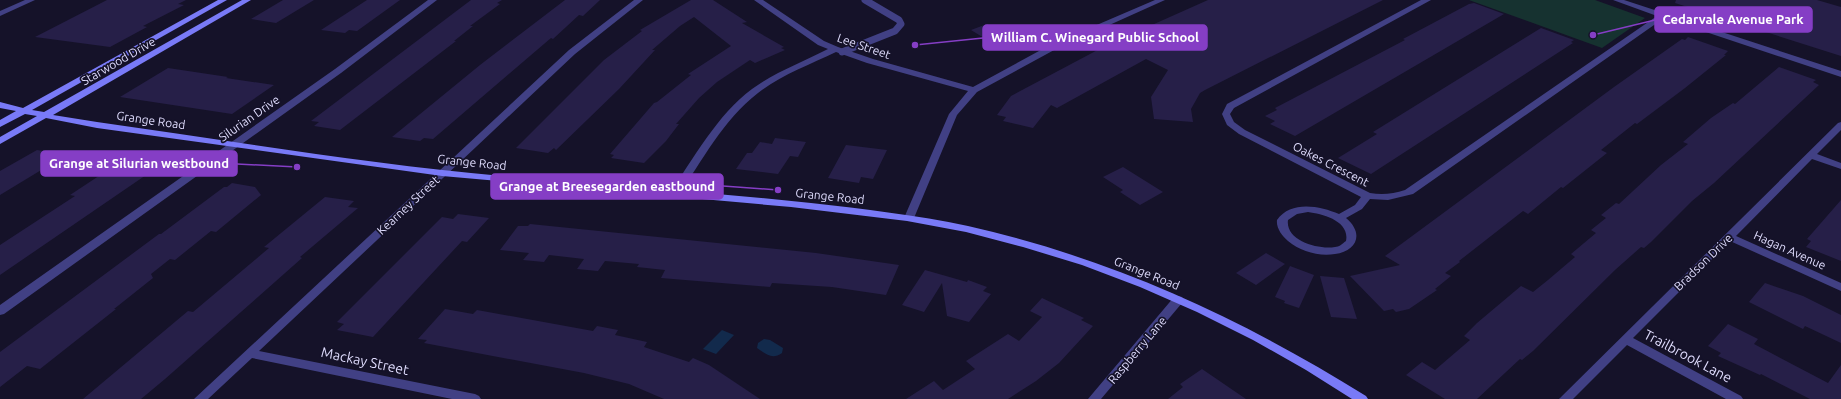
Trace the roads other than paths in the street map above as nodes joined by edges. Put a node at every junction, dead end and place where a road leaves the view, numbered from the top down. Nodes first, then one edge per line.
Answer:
1 (31, 0) edge
2 (223, 0) edge
3 (247, 0) edge
4 (433, 0) edge
5 (638, 0) edge
6 (758, 0) edge
7 (865, 0) edge
8 (1161, 0) edge
9 (1427, 0) edge
10 (1617, 0) edge
11 (0, 14) edge
12 (1663, 16) junction
13 (839, 51) junction
14 (1841, 74) edge
15 (974, 90) junction
16 (0, 105) edge
17 (24, 111) junction
18 (46, 116) junction
19 (0, 124) edge
20 (1841, 125) edge
21 (0, 141) edge
22 (234, 145) junction
23 (1812, 155) junction
24 (1841, 166) edge
25 (442, 173) junction
26 (674, 194) junction
27 (1367, 196) junction
28 (909, 218) junction
29 (1339, 218) junction
30 (1729, 238) junction
31 (1841, 287) edge
32 (1178, 300) junction
33 (0, 311) edge
34 (1625, 339) junction
35 (250, 353) junction
36 (200, 399) edge
37 (475, 399) edge
38 (1094, 399) edge
39 (1362, 399) edge
40 (1565, 399) edge
41 (1737, 399) edge

1 - 11 street
2 - 17 main road, Starwood Drive
3 - 18 main road, Starwood Drive
4 - 22 street, Silurian Drive
5 - 25 street, Kearney Street
6 - 13 street, Lee Street
7 - 13 lane
8 - 15 street
9 - 27 street, Oakes Crescent
10 - 12 street
12 - 14 street
12 - 27 street, Oakes Crescent
13 - 15 street, Lee Street
13 - 26 street
15 - 28 street
16 - 17 main road, Grange Road
17 - 18 main road, Grange Road
17 - 19 main road, Starwood Drive
18 - 21 main road, Starwood Drive
18 - 22 main road, Grange Road
20 - 23 street, Bradson Drive
22 - 25 main road, Grange Road
22 - 33 street, Silurian Drive
23 - 24 street
23 - 30 street, Bradson Drive
25 - 26 main road, Grange Road
25 - 35 street, Kearney Street
26 - 28 main road, Grange Road
27 - 29 street
28 - 32 main road, Grange Road
29 - 29 street
30 - 31 street, Hagan Avenue
30 - 34 street, Bradson Drive
32 - 38 street, Raspberry Lane
32 - 39 main road, Grange Road
34 - 40 street, Bradson Drive
34 - 41 street, Trailbrook Lane
35 - 36 street, Kearney Street
35 - 37 street, Mackay Street

